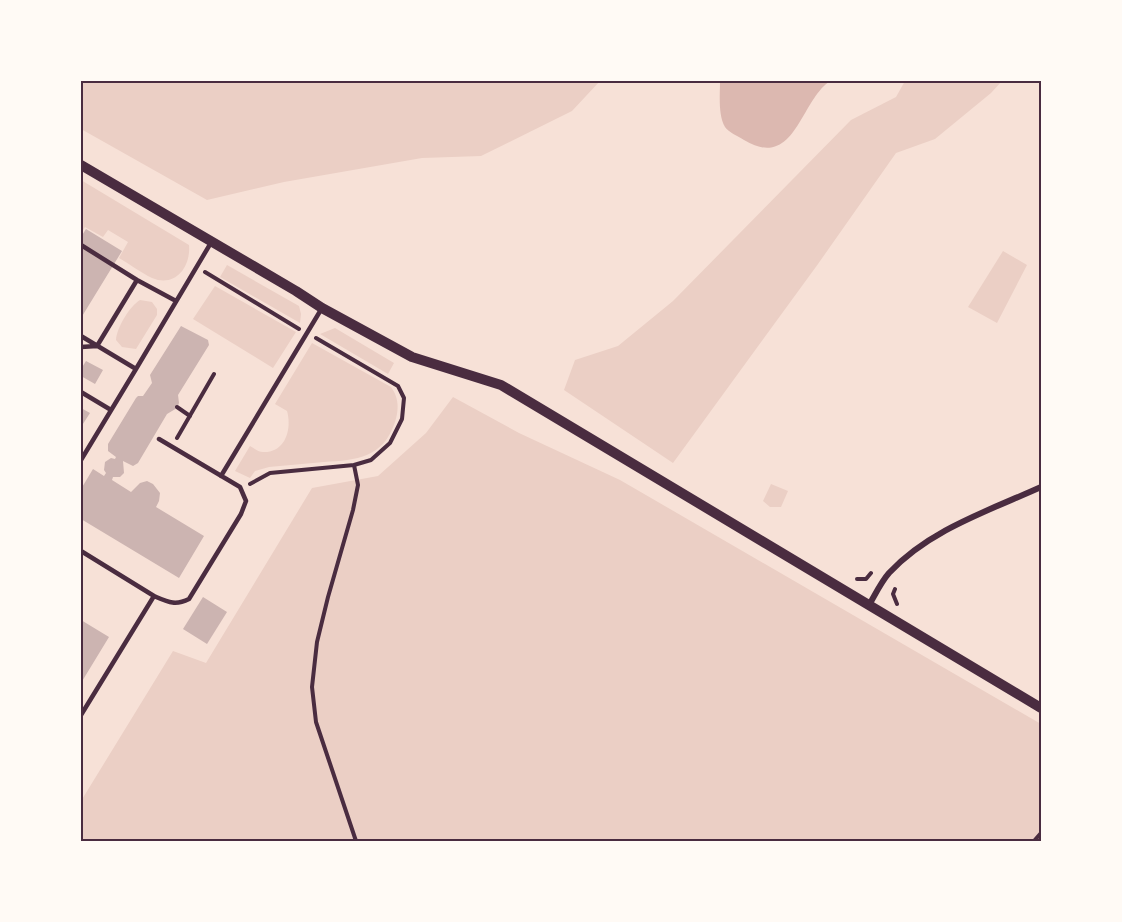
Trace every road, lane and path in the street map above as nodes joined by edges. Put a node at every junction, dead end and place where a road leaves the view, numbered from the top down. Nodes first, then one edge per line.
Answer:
1 (81, 165) edge
2 (212, 241) junction
3 (81, 245) edge
4 (197, 267) junction
5 (137, 280) junction
6 (176, 301) junction
7 (322, 308) junction
8 (306, 333) junction
9 (81, 336) edge
10 (97, 346) junction
11 (81, 347) edge
12 (136, 369) junction
13 (214, 374) dead end
14 (81, 392) edge
15 (177, 407) dead end
16 (111, 410) junction
17 (190, 416) junction
18 (159, 439) dead end
19 (172, 447) junction
20 (81, 460) edge
21 (354, 465) junction
22 (221, 476) junction
23 (240, 487) junction
24 (1041, 487) edge
25 (81, 551) edge
26 (900, 582) dead end
27 (154, 596) junction
28 (869, 605) junction
29 (903, 608) dead end
30 (1041, 708) edge
31 (81, 715) edge
32 (1041, 833) edge
33 (356, 841) edge
34 (1034, 841) edge

1 - 2 street
2 - 4 lane
2 - 7 street
3 - 5 lane
4 - 6 lane
4 - 8 path
5 - 6 lane
5 - 10 lane
6 - 12 lane
7 - 8 lane
7 - 28 street
8 - 21 path
8 - 22 lane
9 - 10 lane
10 - 11 lane
10 - 12 lane
12 - 16 lane
13 - 17 path
14 - 16 lane
15 - 17 path
16 - 20 lane
17 - 19 path
18 - 19 lane
19 - 22 lane
21 - 23 path
21 - 33 path
22 - 23 lane
23 - 27 lane
24 - 28 street
25 - 27 lane
26 - 29 path
27 - 31 lane
28 - 30 street
32 - 34 path

